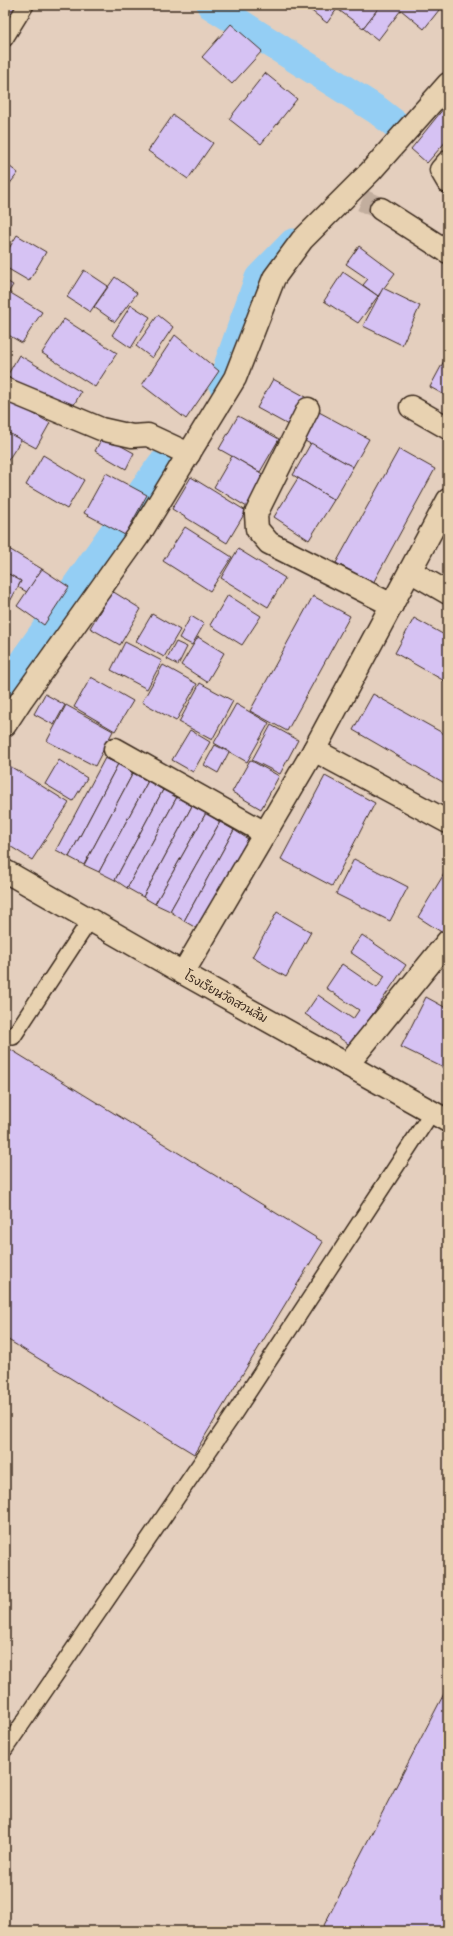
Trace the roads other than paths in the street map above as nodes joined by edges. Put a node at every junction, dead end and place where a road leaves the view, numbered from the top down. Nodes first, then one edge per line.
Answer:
1 (26, 5) edge
2 (5, 39) edge
3 (448, 84) edge
4 (448, 162) edge
5 (448, 182) edge
6 (381, 209) tunnel mouth
7 (448, 252) edge
8 (5, 389) edge
9 (411, 407) dead end
10 (308, 409) dead end
11 (448, 428) edge
12 (189, 454) junction
13 (448, 500) edge
14 (410, 571) junction
15 (448, 593) edge
16 (392, 605) junction
17 (5, 725) edge
18 (115, 749) dead end
19 (314, 750) junction
20 (448, 822) edge
21 (265, 833) junction
22 (5, 871) edge
23 (90, 920) junction
24 (448, 941) edge
25 (183, 973) junction
26 (13, 1037) dead end
27 (348, 1065) junction
28 (440, 1117) edge
29 (5, 1749) edge

1 - 2 lane
3 - 12 street
4 - 5 street
6 - 7 street
8 - 12 street
9 - 11 street
10 - 16 street
12 - 17 street
13 - 14 street
14 - 15 street
14 - 16 street
16 - 19 street
18 - 21 street
19 - 20 street
19 - 21 street
21 - 25 street
22 - 23 street, โรงเรียนวัดสวนส้ม
23 - 25 street, โรงเรียนวัดสวนส้ม
23 - 26 lane
24 - 27 street
25 - 27 street, โรงเรียนวัดสวนส้ม
27 - 28 street, โรงเรียนวัดสวนส้ม
28 - 29 lane

